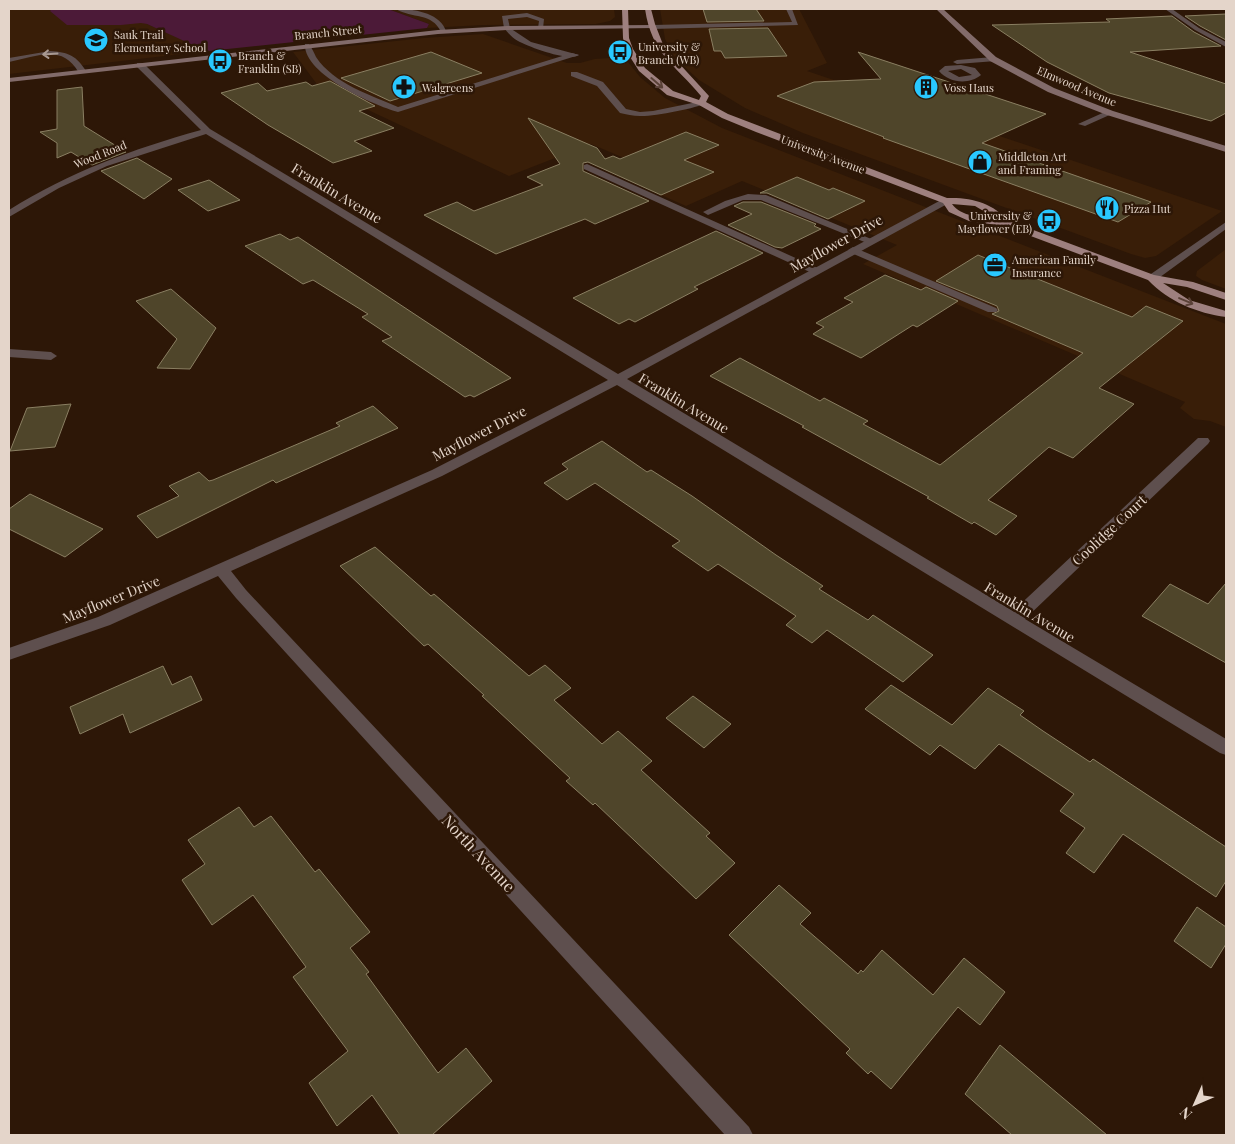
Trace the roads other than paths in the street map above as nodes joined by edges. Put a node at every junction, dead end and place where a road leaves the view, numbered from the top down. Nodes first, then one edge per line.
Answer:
1 (399, 9) edge
2 (625, 9) edge
3 (648, 9) edge
4 (789, 9) edge
5 (939, 9) edge
6 (1168, 9) edge
7 (501, 12) dead end
8 (510, 15) junction
9 (625, 27) junction
10 (652, 27) junction
11 (507, 28) junction
12 (541, 28) junction
13 (444, 31) junction
14 (307, 45) junction
15 (1226, 45) edge
16 (993, 59) junction
17 (9, 60) edge
18 (140, 65) junction
19 (954, 67) dead end
20 (82, 71) junction
21 (574, 74) dead end
22 (9, 80) edge
23 (702, 103) junction
24 (1110, 113) junction
25 (1082, 124) dead end
26 (207, 131) junction
27 (1226, 149) edge
28 (587, 167) dead end
29 (946, 201) junction
30 (708, 212) dead end
31 (9, 214) edge
32 (1006, 223) junction
33 (1226, 225) edge
34 (871, 241) junction
35 (853, 250) junction
36 (816, 272) junction
37 (1152, 278) junction
38 (1226, 297) edge
39 (992, 310) dead end
40 (1226, 314) edge
41 (9, 353) edge
42 (51, 356) dead end
43 (617, 380) junction
44 (1203, 441) dead end
45 (221, 569) junction
46 (1014, 620) junction
47 (9, 654) edge
48 (1226, 748) edge
49 (741, 1135) edge

1 - 13 street
2 - 9 main road, University Avenue
3 - 10 main road
4 - 10 street
5 - 16 street, Elmwood Avenue
6 - 15 street
7 - 8 street
8 - 11 street
8 - 12 street
9 - 10 street, Branch Street
9 - 12 street, Branch Street
9 -> 23 main road, University Avenue
10 - 23 main road
11 - 12 street, Branch Street
11 - 13 street, Branch Street
11 - 14 street
13 - 14 street, Branch Street
14 - 18 street, Branch Street
16 - 19 street
16 - 24 street, Elmwood Avenue
20 -> 17 street
18 - 20 street, Branch Street
18 - 26 street, Franklin Avenue
20 - 22 street, Branch Street
21 - 23 street
23 - 29 main road, University Avenue
24 - 25 street
24 - 27 street, Elmwood Avenue
26 - 31 street, Wood Road
26 - 43 street, Franklin Avenue
28 - 36 street
29 - 32 main road, University Avenue
29 - 32 main road, University Avenue
29 - 34 street, Mayflower Drive
30 - 34 street
32 - 37 main road, University Avenue
33 - 37 street
34 - 35 street, Mayflower Drive
35 - 36 street, Mayflower Drive
35 - 39 street
36 - 43 street, Mayflower Drive
37 - 38 main road, University Avenue
37 -> 40 main road, University Avenue
41 - 42 street
43 - 45 street, Mayflower Drive
43 - 46 street, Franklin Avenue
44 - 46 street, Coolidge Court
45 - 47 street, Mayflower Drive
45 - 49 street, North Avenue
46 - 48 street, Franklin Avenue

